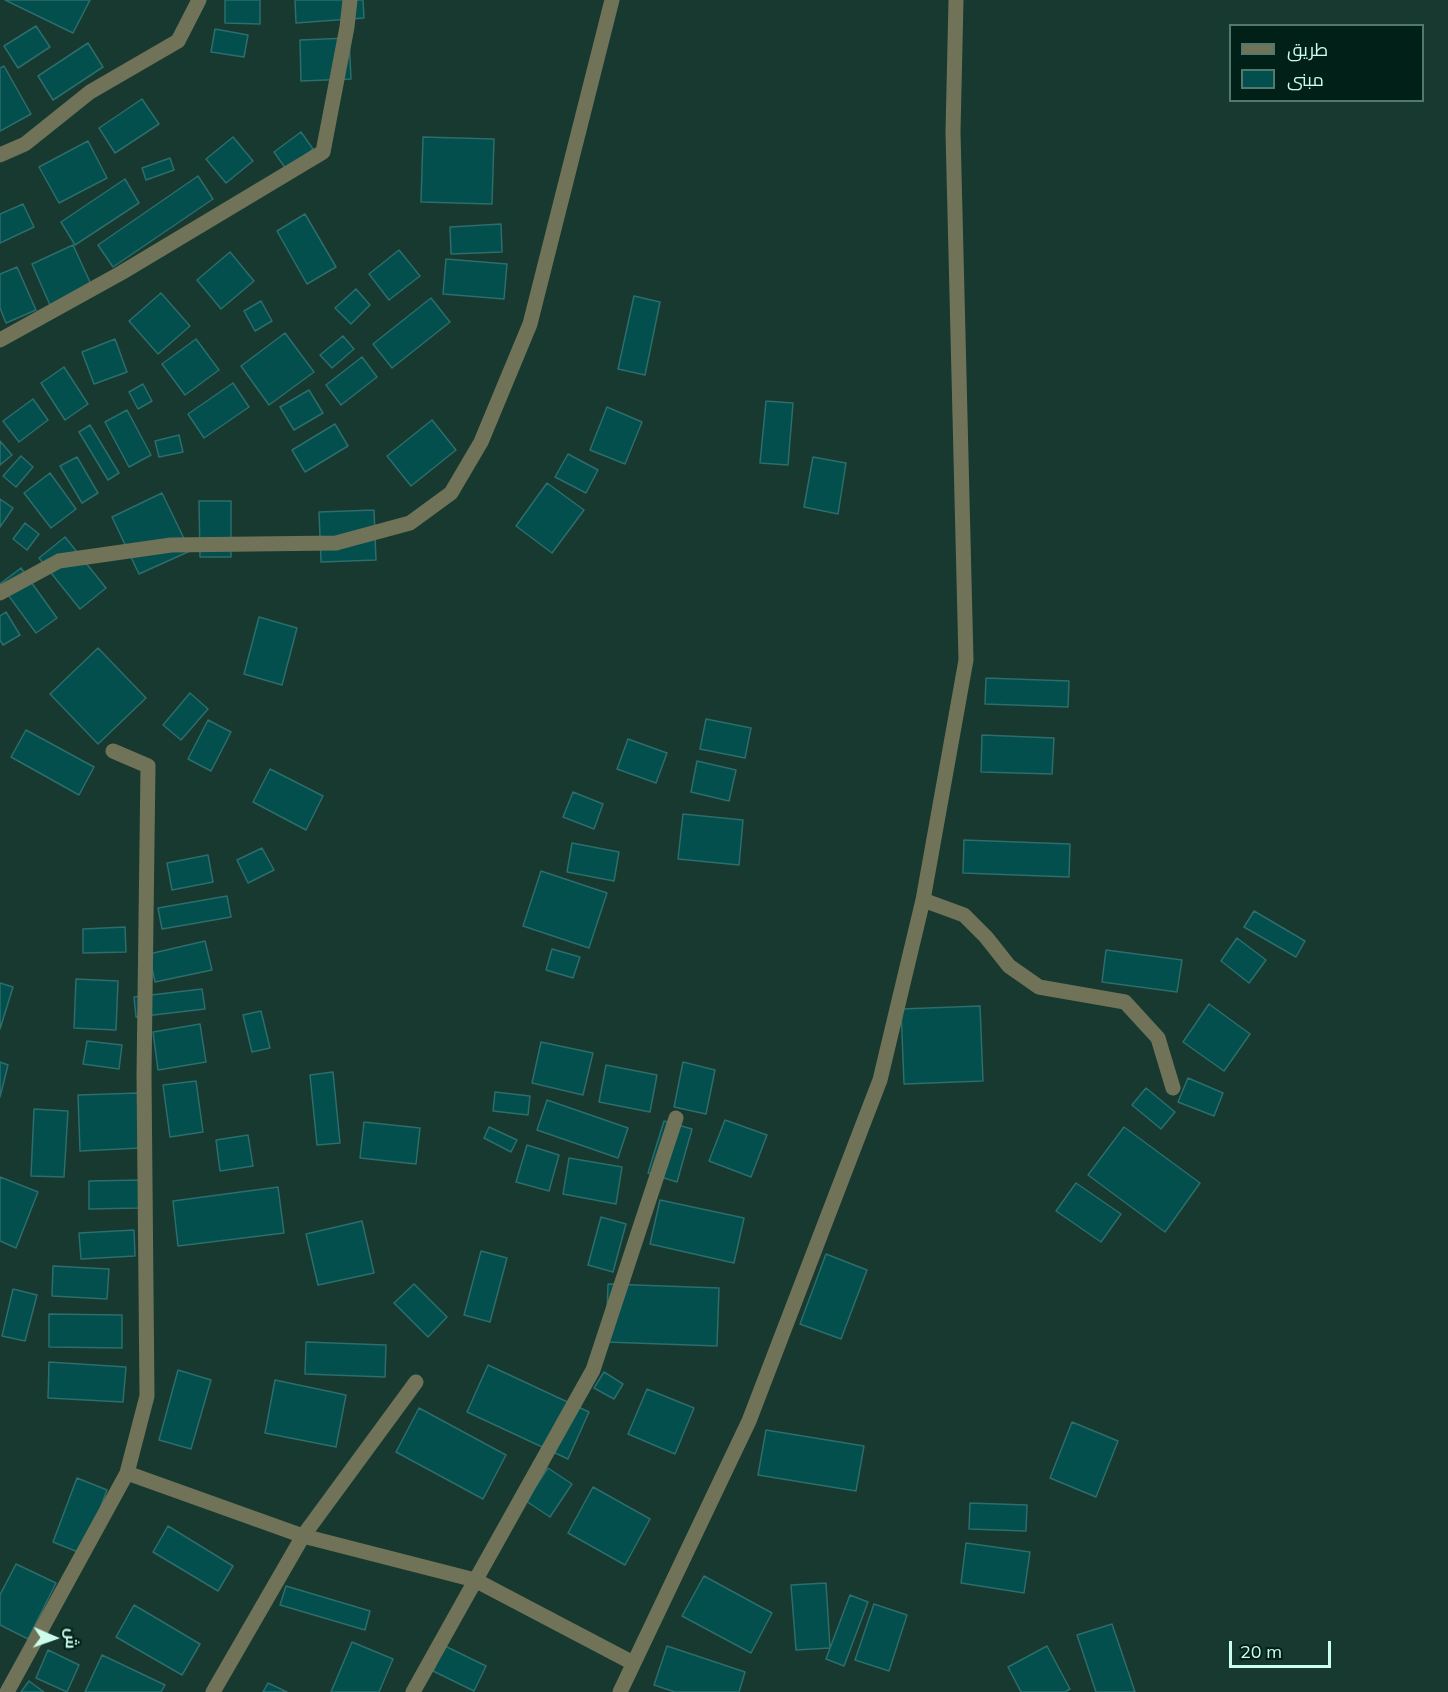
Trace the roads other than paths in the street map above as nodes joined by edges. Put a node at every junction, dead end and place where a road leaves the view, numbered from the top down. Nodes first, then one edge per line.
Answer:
1 (199, 0) edge
2 (350, 0) edge
3 (612, 0) edge
4 (956, 0) edge
5 (0, 155) edge
6 (0, 340) edge
7 (0, 593) edge
8 (114, 751) dead end
9 (922, 900) junction
10 (1173, 1088) dead end
11 (676, 1118) dead end
12 (416, 1382) dead end
13 (127, 1473) junction
14 (303, 1536) junction
15 (475, 1580) junction
16 (633, 1663) junction
17 (7, 1692) edge
18 (213, 1692) edge
19 (413, 1692) edge
20 (620, 1692) edge

1 - 5 street
2 - 6 street
3 - 7 street
4 - 9 street
8 - 13 street
9 - 10 street
9 - 16 street
11 - 15 street
12 - 14 street
13 - 14 street
13 - 17 street
14 - 15 street
14 - 18 street
15 - 16 street
15 - 19 street
16 - 20 street

